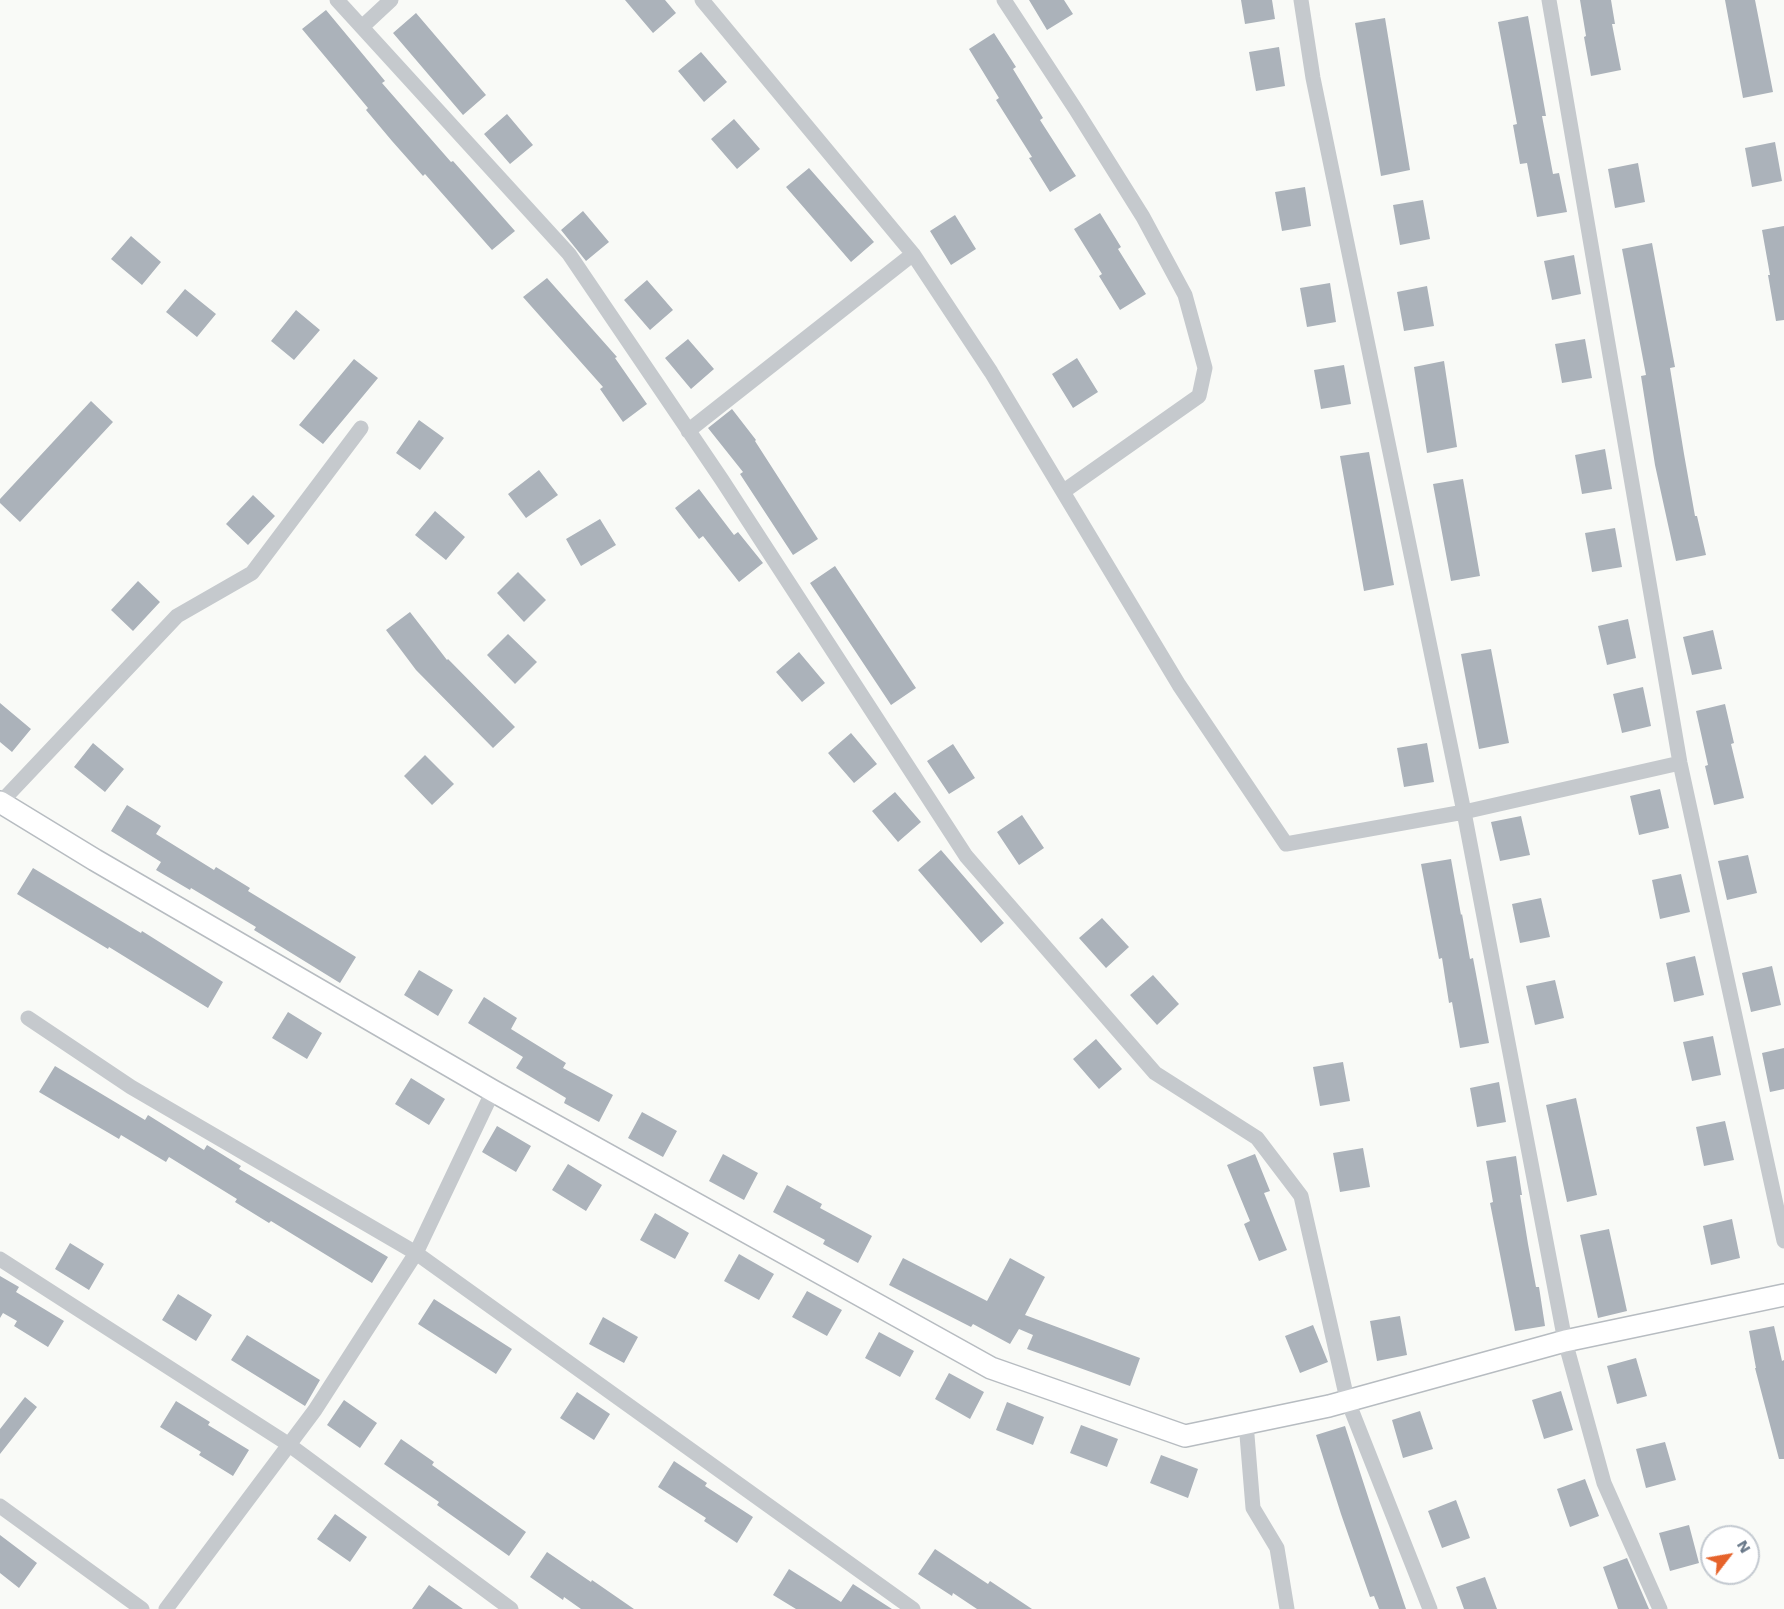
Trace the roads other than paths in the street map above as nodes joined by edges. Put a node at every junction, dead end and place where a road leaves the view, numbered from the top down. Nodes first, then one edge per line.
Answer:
1 (337, 0) edge
2 (391, 0) edge
3 (702, 0) edge
4 (1005, 0) edge
5 (1301, 0) edge
6 (1549, 0) edge
7 (362, 27) junction
8 (913, 254) junction
9 (361, 428) dead end
10 (688, 431) junction
11 (1064, 491) junction
12 (1680, 763) junction
13 (0, 802) edge
14 (1464, 812) junction
15 (28, 1018) dead end
16 (493, 1091) junction
17 (1784, 1241) edge
18 (416, 1253) junction
19 (0, 1259) edge
20 (1784, 1295) edge
21 (1565, 1341) junction
22 (1347, 1399) junction
23 (1246, 1423) junction
24 (288, 1444) junction
25 (0, 1506) edge
26 (142, 1609) edge
27 (166, 1609) edge
28 (510, 1609) edge
29 (913, 1609) edge
30 (1287, 1609) edge
31 (1430, 1609) edge
32 (1660, 1609) edge

1 - 7 street
2 - 7 street
3 - 8 street
4 - 11 street
5 - 14 street
6 - 12 street
7 - 10 street
8 - 10 street
8 - 11 street
9 - 13 street
10 - 22 street
11 - 14 street
12 - 14 street
12 - 17 street
13 - 16 street
14 - 21 street
15 - 18 street
16 - 18 street
16 - 23 street
18 - 24 street
18 - 29 street
19 - 24 street
20 - 21 street
21 - 22 street
21 - 32 street
22 - 23 street
22 - 31 street
23 - 30 street
24 - 27 street
24 - 28 street
25 - 26 street

